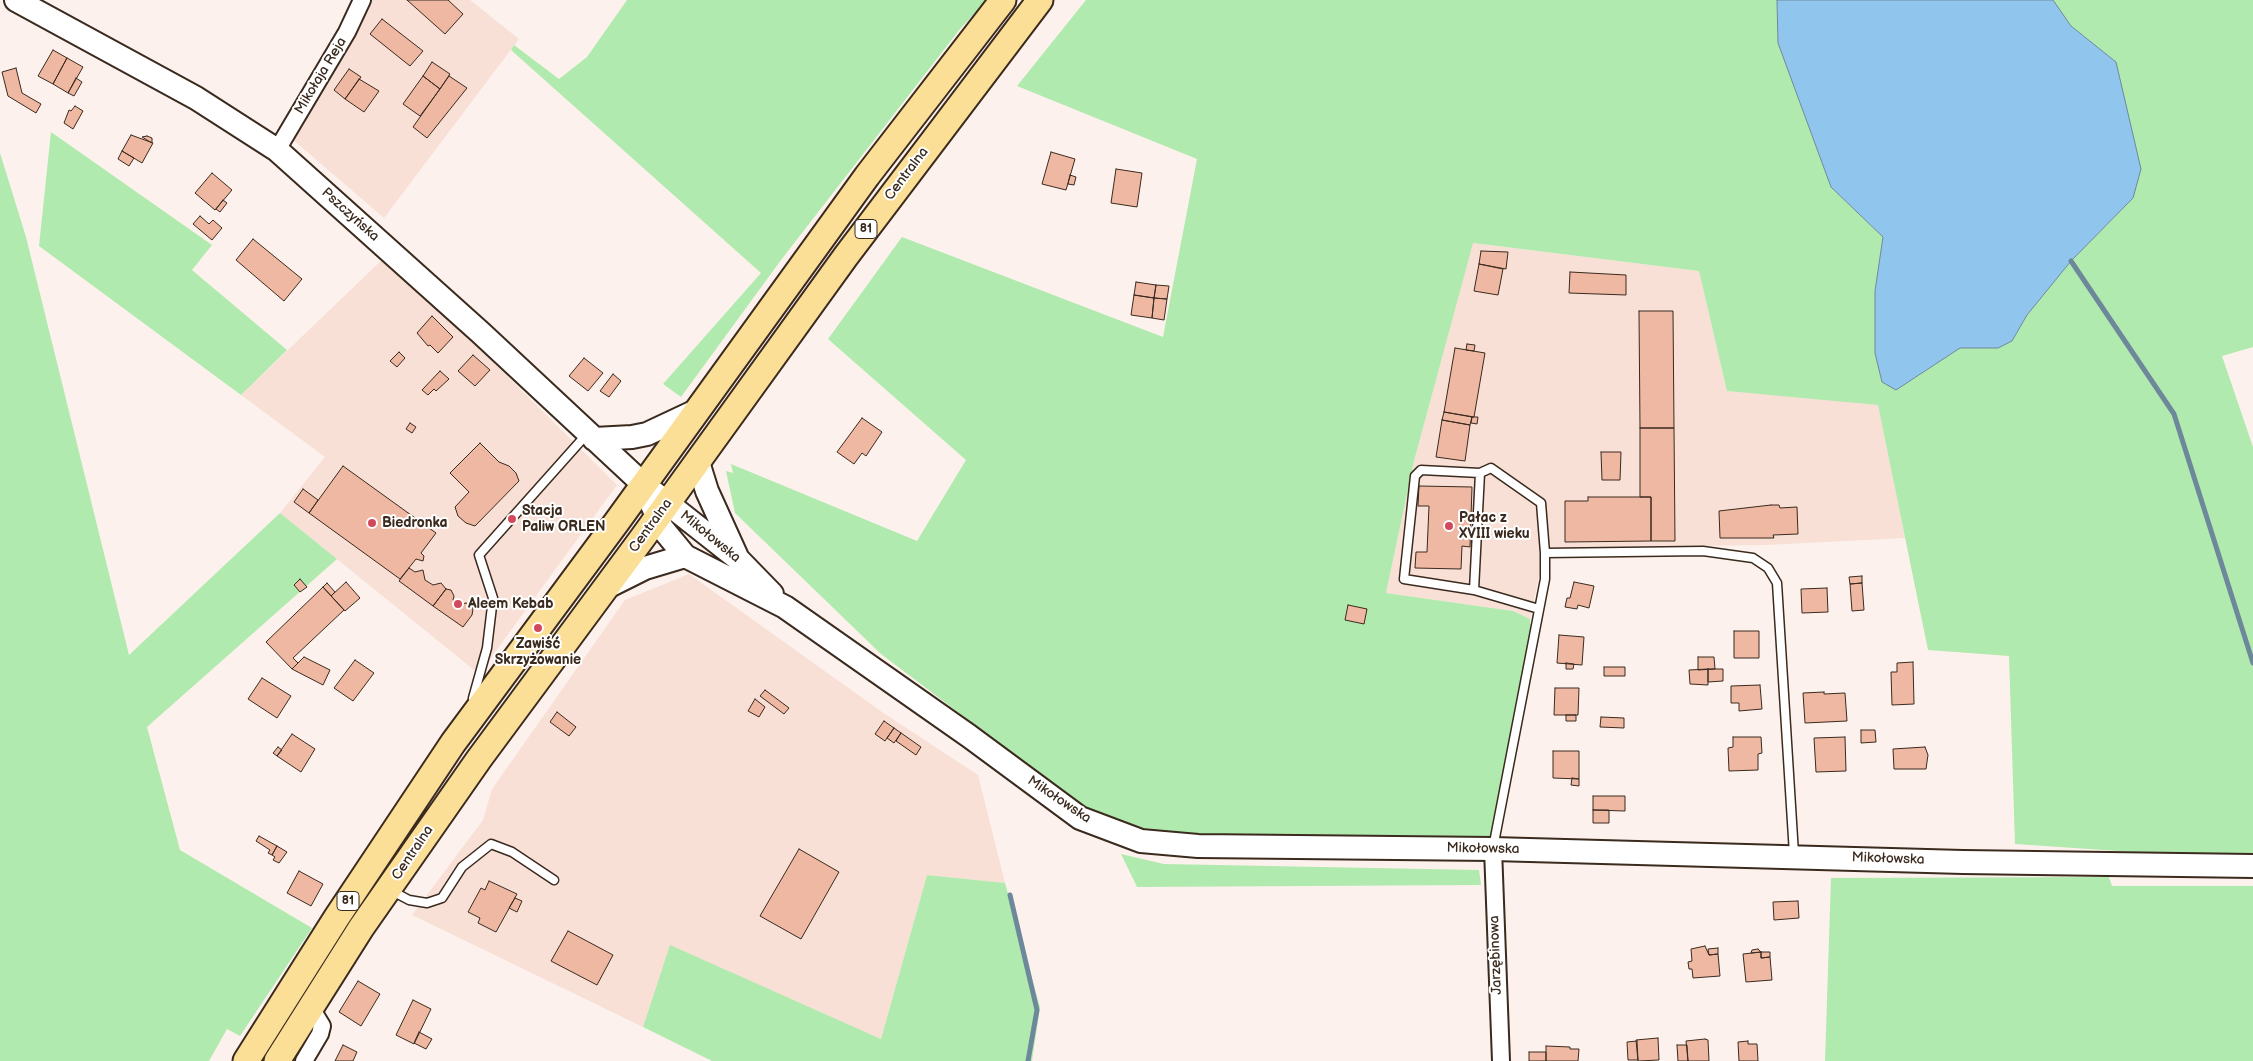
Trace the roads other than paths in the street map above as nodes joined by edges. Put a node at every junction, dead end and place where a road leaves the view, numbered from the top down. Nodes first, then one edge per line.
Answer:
1 (16, 0) edge
2 (362, 0) edge
3 (1003, 0) edge
4 (1040, 0) edge
5 (277, 150) junction
6 (696, 411) junction
7 (591, 436) junction
8 (698, 462) junction
9 (1480, 473) junction
10 (643, 484) junction
11 (662, 510) junction
12 (1545, 553) junction
13 (685, 556) junction
14 (737, 558) junction
15 (607, 587) junction
16 (1474, 590) junction
17 (785, 607) junction
18 (1539, 609) junction
19 (453, 743) junction
20 (1493, 849) junction
21 (1794, 856) junction
22 (2253, 866) edge
23 (554, 880) dead end
24 (388, 889) junction
25 (310, 1008) junction
26 (246, 1061) edge
27 (277, 1061) edge
28 (304, 1061) edge
29 (1501, 1061) edge

1 - 5 main road, Pszczyńska
2 - 5 street, Mikołaja Reja
3 - 6 main road, Centralna / 81
4 - 8 main road, Centralna / 81
5 - 7 main road, Pszczyńska
6 - 7 main road
6 - 10 main road, Centralna / 81
7 - 10 main road, Pszczyńska
7 - 19 lane
8 - 11 main road, Centralna / 81
8 - 14 main road
9 - 12 lane
9 - 16 lane
9 - 16 lane
10 - 11 main road, Mikołowska
10 - 19 main road, Centralna / 81
11 - 13 main road, Mikołowska
11 - 14 main road, Mikołowska
11 - 15 main road, Centralna / 81
12 - 18 lane
12 - 21 lane
13 - 15 main road
13 - 17 main road, Mikołowska
14 - 17 main road, Mikołowska
15 - 24 main road, Centralna / 81
16 - 18 lane
17 - 20 main road, Mikołowska
18 - 20 lane
19 - 26 main road, Centralna / 81
20 - 21 main road, Mikołowska
20 - 29 street, Jarzębinowa
21 - 22 main road, Mikołowska
23 - 24 lane
24 - 25 main road, Centralna / 81
25 - 27 main road, Centralna / 81
25 - 28 street

